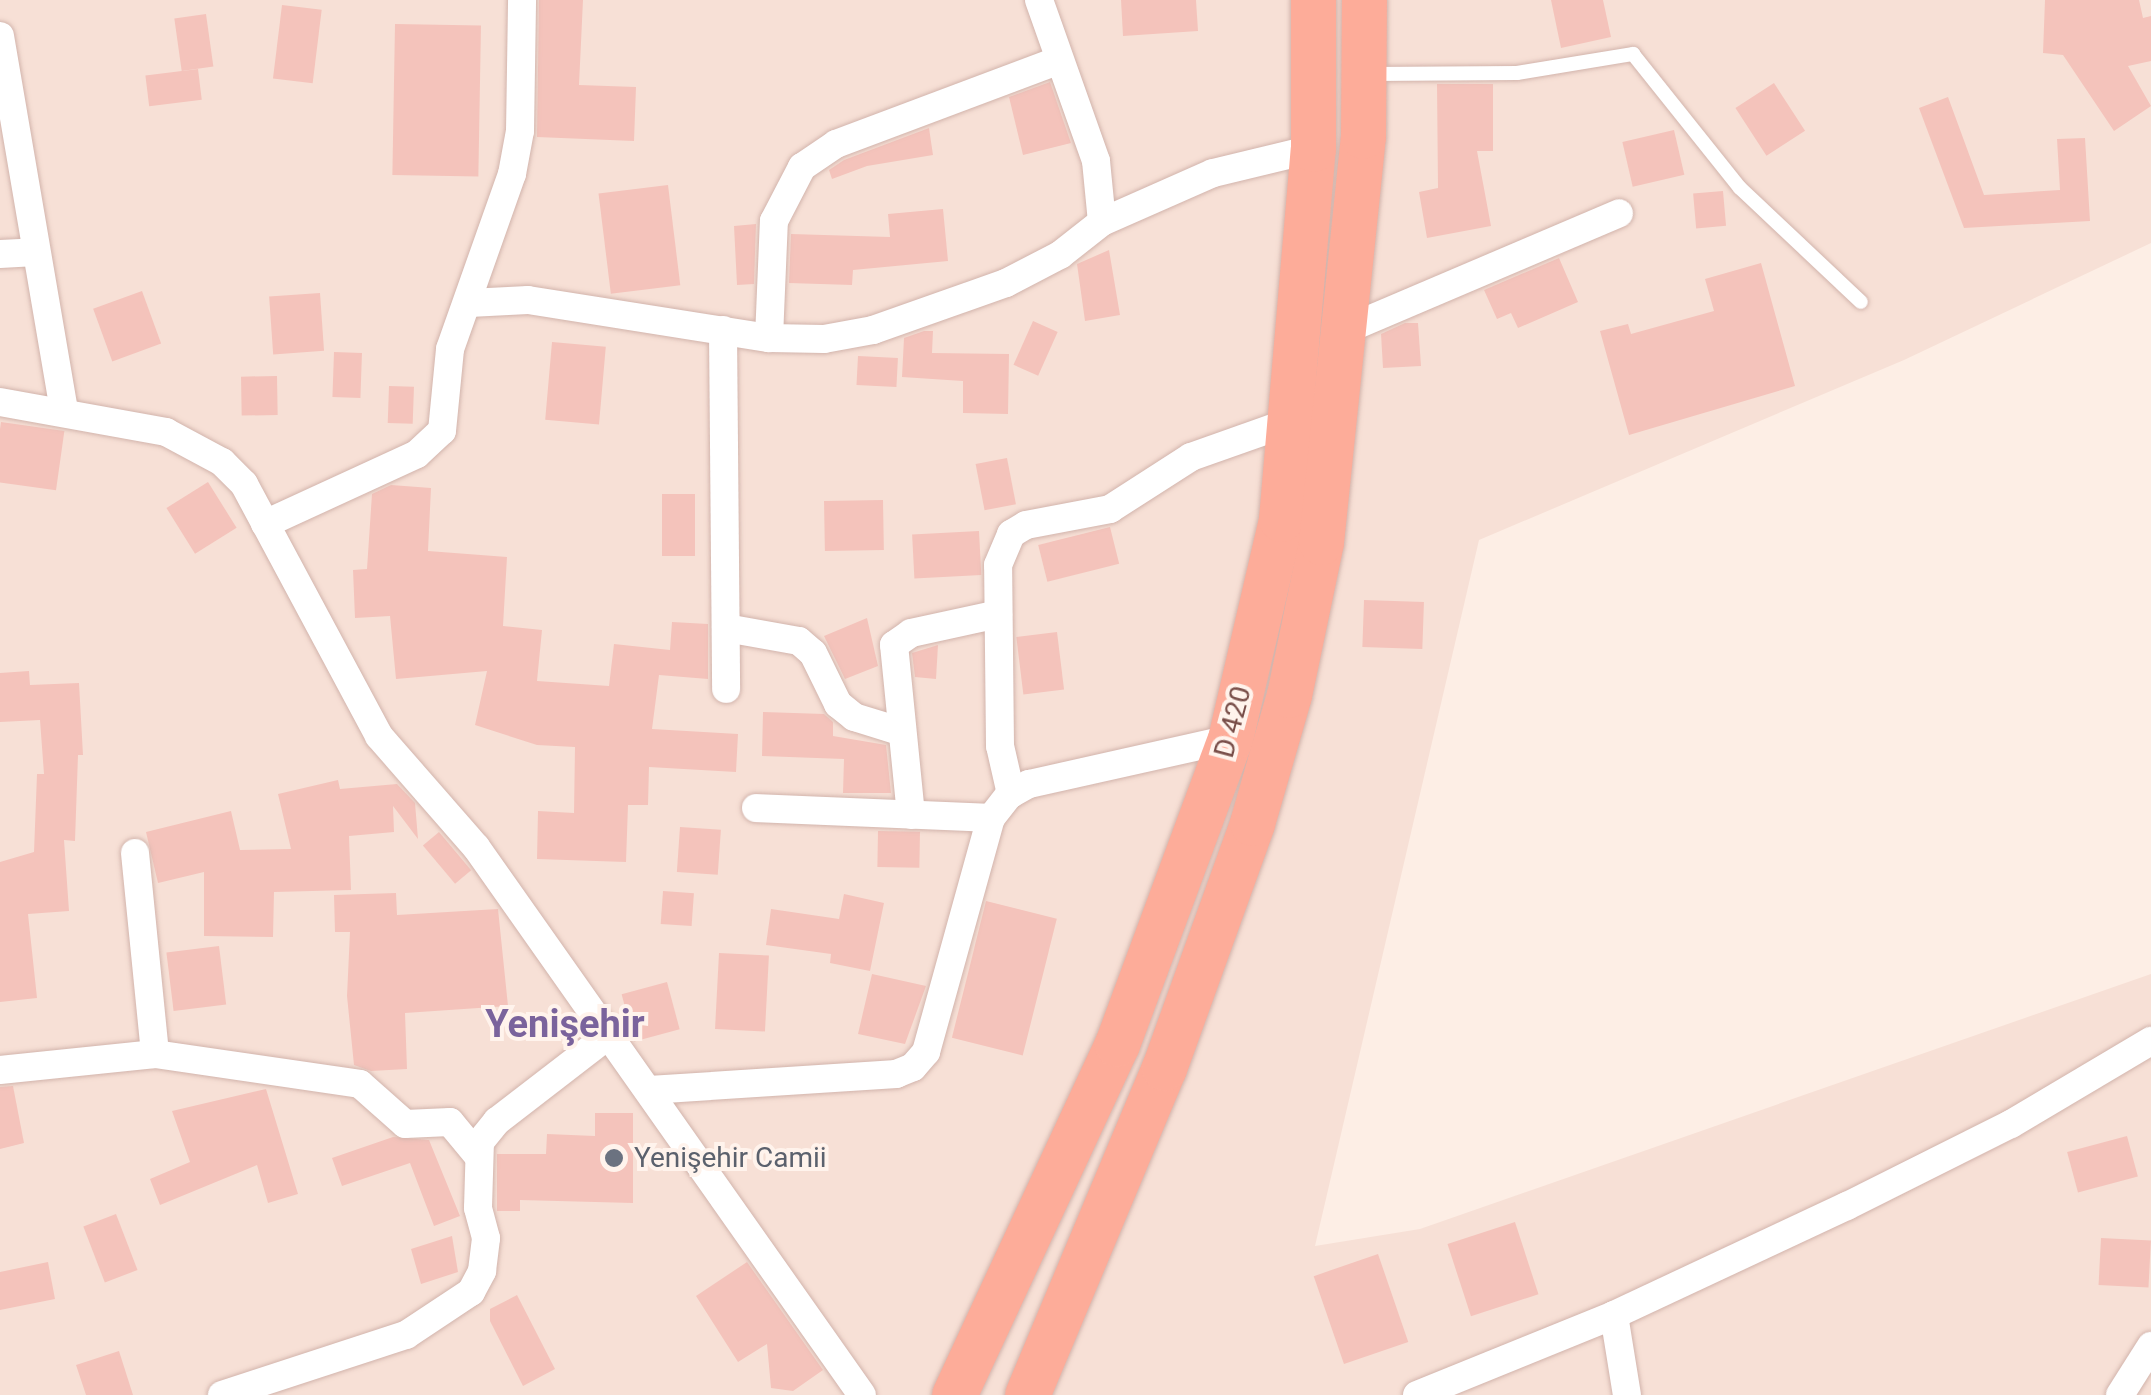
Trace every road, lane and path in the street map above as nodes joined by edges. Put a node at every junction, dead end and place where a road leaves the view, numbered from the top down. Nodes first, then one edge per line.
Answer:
1 (522, 0) edge
2 (1039, 0) edge
3 (1313, 0) edge
4 (1364, 0) edge
5 (0, 36) edge
6 (1058, 60) junction
7 (1366, 74) junction
8 (1313, 149) junction
9 (1618, 213) dead end
10 (1102, 222) junction
11 (36, 252) junction
12 (0, 254) edge
13 (1862, 302) dead end
14 (469, 303) junction
15 (723, 330) junction
16 (1342, 331) junction
17 (769, 338) junction
18 (0, 402) edge
19 (64, 412) junction
20 (1290, 422) junction
21 (264, 524) junction
22 (998, 614) junction
23 (726, 628) junction
24 (726, 689) dead end
25 (898, 731) junction
26 (1230, 739) junction
27 (1011, 794) junction
28 (756, 808) dead end
29 (911, 815) junction
30 (991, 818) junction
31 (135, 853) dead end
32 (606, 1036) junction
33 (2151, 1041) edge
34 (154, 1054) junction
35 (0, 1070) edge
36 (649, 1090) junction
37 (478, 1156) junction
38 (1614, 1315) junction
39 (2151, 1346) edge
40 (222, 1395) edge
41 (862, 1395) edge
42 (954, 1395) edge
43 (1027, 1395) edge
44 (1417, 1395) edge
45 (1627, 1395) edge
46 (2120, 1395) edge

1 - 14 street
2 - 6 street
3 - 8 highway, D 420
4 - 7 highway
5 - 11 street
6 - 10 street
6 - 17 street
7 - 13 lane
7 - 16 highway
8 - 10 street
8 - 20 highway, D 420
9 - 16 street
10 - 17 street
11 - 12 street
11 - 19 street
14 - 15 street
14 - 21 street
15 - 17 street
15 - 23 street
16 - 43 highway
18 - 19 street
19 - 21 street
20 - 22 street
20 - 26 highway, D 420
21 - 32 street
22 - 25 street
22 - 27 street
23 - 24 street
23 - 25 street
25 - 29 street
26 - 27 street
26 - 42 highway, D 420
27 - 30 street
28 - 29 street
29 - 30 street
30 - 36 street
31 - 34 street
32 - 36 street
32 - 37 street
33 - 38 street
34 - 35 street
34 - 37 street
36 - 41 street
37 - 40 street
38 - 44 street
38 - 45 street
39 - 46 street

